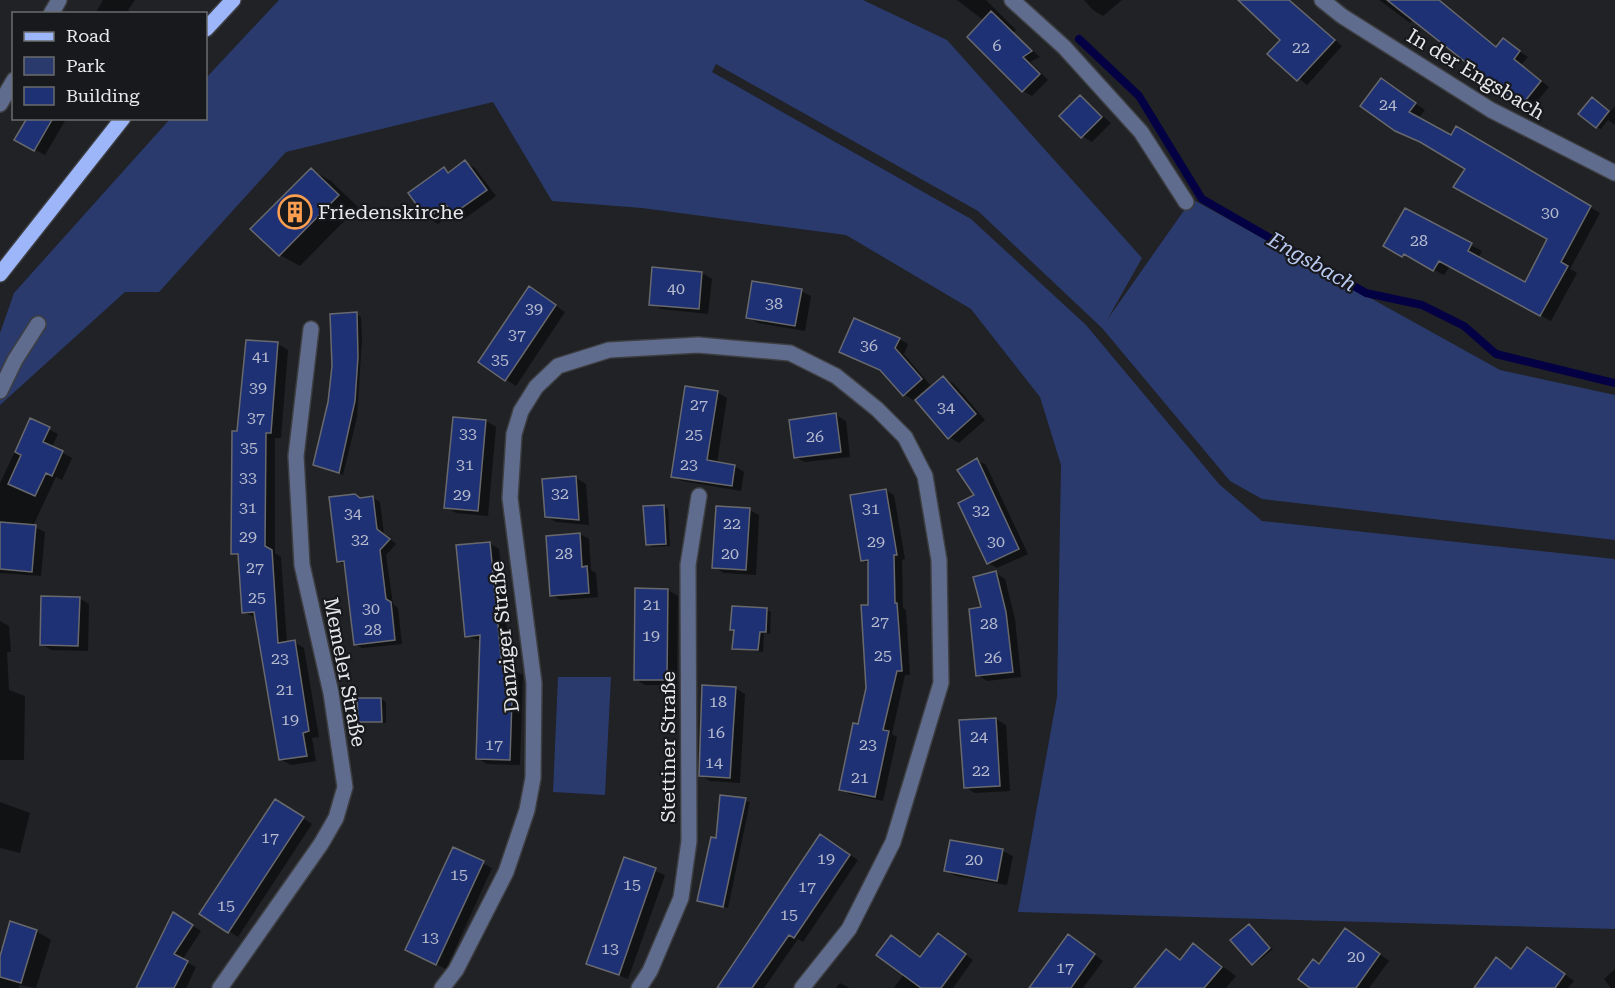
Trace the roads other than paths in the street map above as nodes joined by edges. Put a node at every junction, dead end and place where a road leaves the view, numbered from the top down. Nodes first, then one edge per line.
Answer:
1 (233, 0) edge
2 (1012, 0) edge
3 (1322, 0) edge
4 (207, 28) edge
5 (12, 83) edge
6 (0, 104) edge
7 (121, 120) edge
8 (1615, 173) edge
9 (1186, 202) dead end
10 (0, 274) edge
11 (38, 324) dead end
12 (311, 329) dead end
13 (0, 391) edge
14 (699, 496) dead end
15 (220, 988) edge
16 (442, 988) edge
17 (639, 988) edge
18 (802, 988) edge

1 - 4 main road
2 - 9 street
3 - 8 street, In der Engsbach
5 - 6 street
7 - 10 main road
11 - 13 street
12 - 15 street, Memeler Straße
14 - 17 street, Stettiner Straße
16 - 18 street, Danziger Straße

